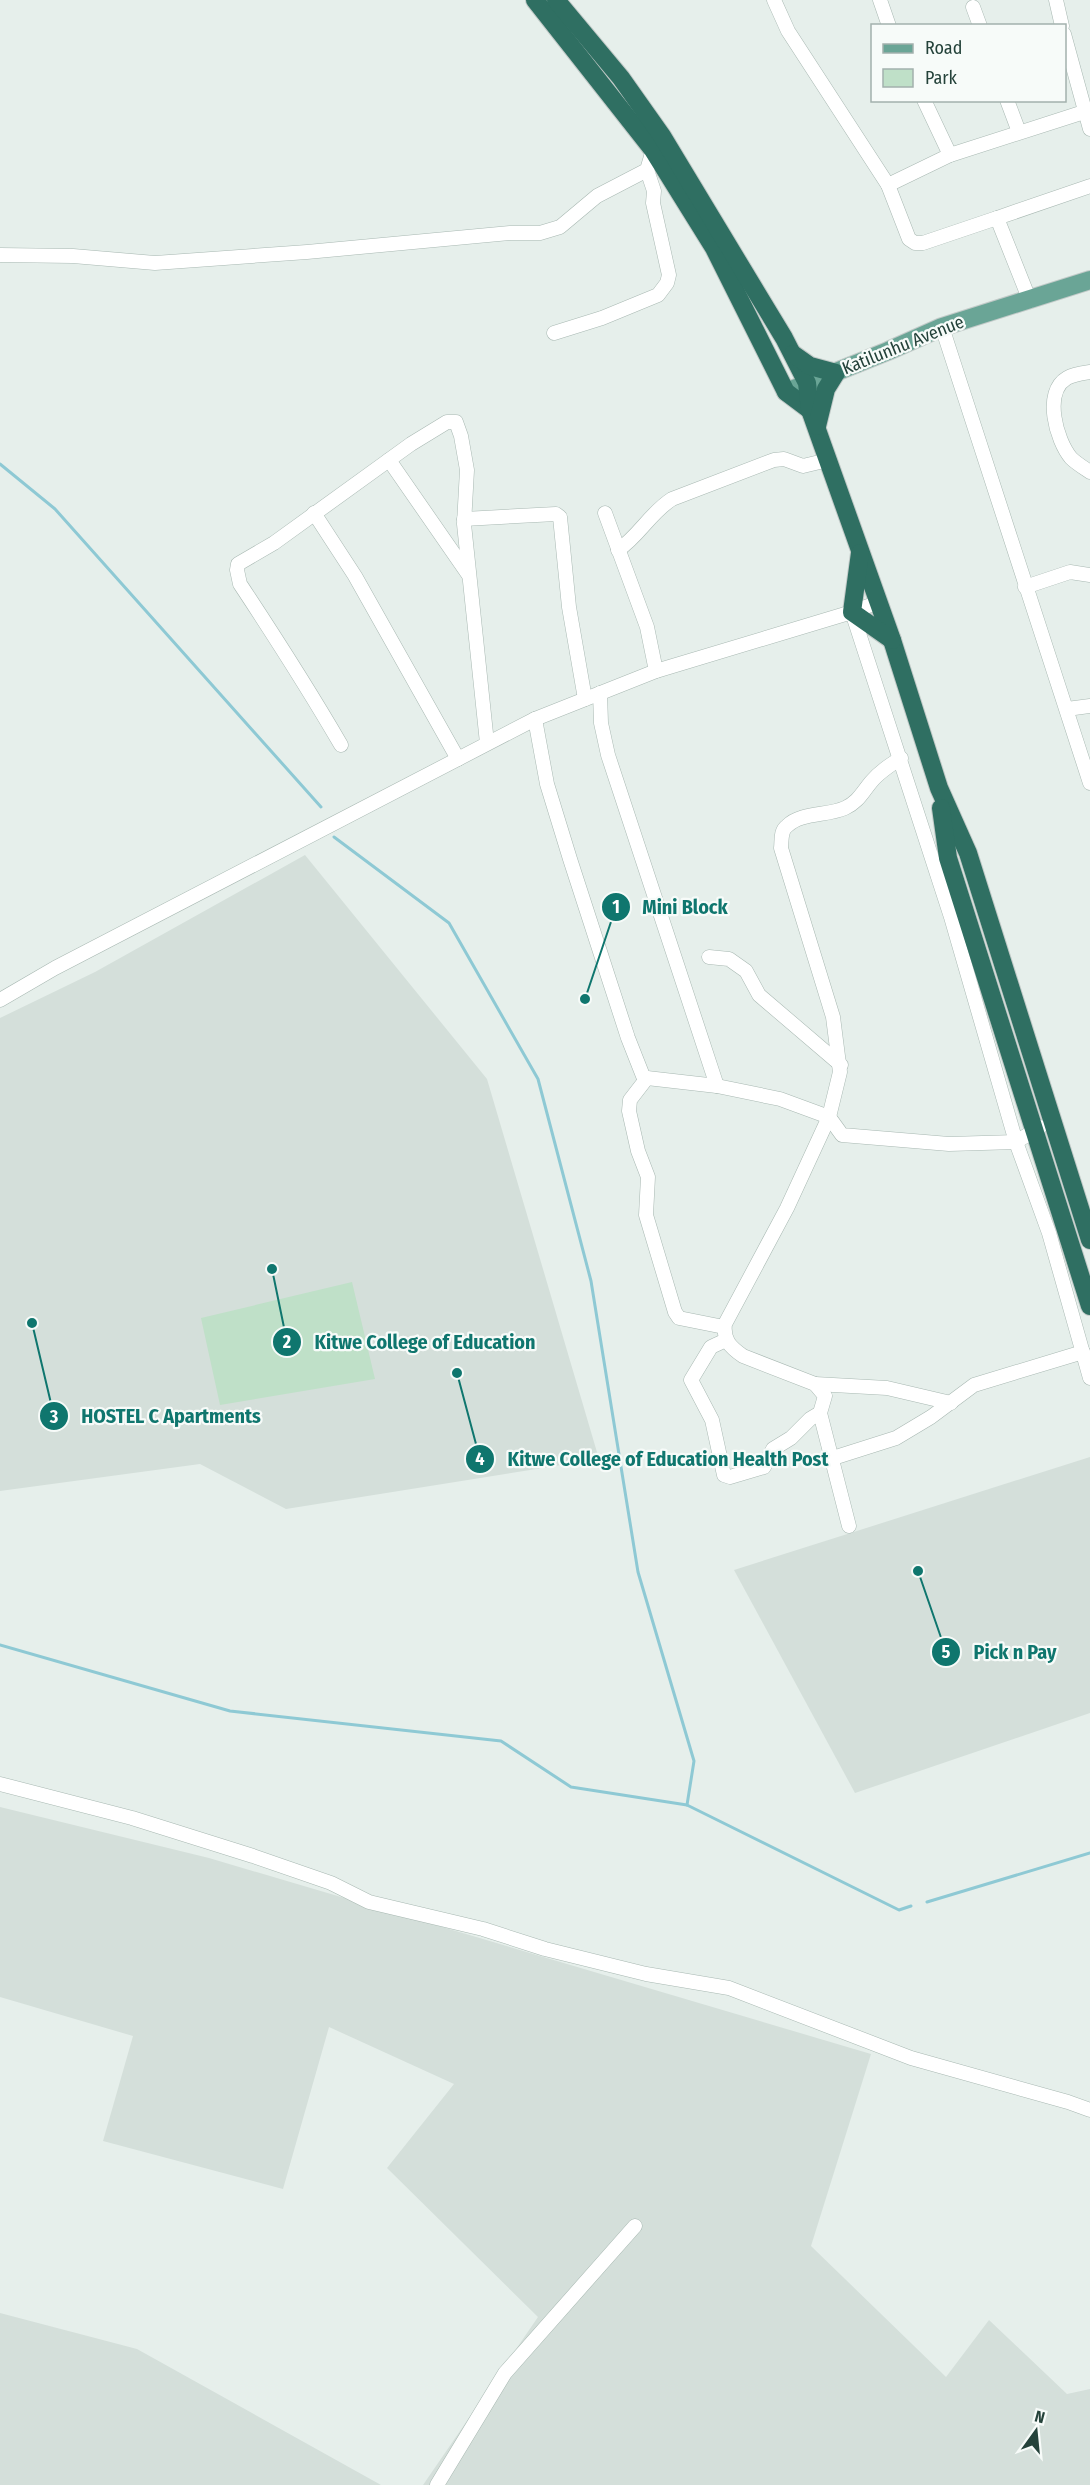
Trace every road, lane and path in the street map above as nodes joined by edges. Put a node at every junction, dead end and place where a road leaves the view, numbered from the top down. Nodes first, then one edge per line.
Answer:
1 (535, 0) edge
2 (556, 0) edge
3 (774, 0) edge
4 (880, 0) edge
5 (1056, 0) edge
6 (973, 7) dead end
7 (888, 24) edge
8 (979, 24) edge
9 (1062, 24) edge
10 (1066, 38) edge
11 (925, 102) edge
12 (1008, 102) edge
13 (1084, 112) junction
14 (1090, 129) edge
15 (1019, 132) junction
16 (653, 150) junction
17 (950, 155) junction
18 (647, 170) junction
19 (888, 185) junction
20 (1090, 186) edge
21 (996, 218) junction
22 (0, 255) edge
23 (1090, 280) edge
24 (1030, 301) junction
25 (942, 327) junction
26 (554, 333) dead end
27 (791, 353) junction
28 (1090, 372) edge
29 (836, 373) junction
30 (807, 383) junction
31 (786, 392) junction
32 (813, 418) junction
33 (389, 460) junction
34 (828, 460) junction
35 (1090, 472) edge
36 (314, 513) junction
37 (605, 513) dead end
38 (464, 519) junction
39 (860, 548) junction
40 (618, 550) junction
41 (1090, 574) edge
42 (471, 577) junction
43 (1025, 587) junction
44 (879, 602) junction
45 (852, 612) junction
46 (892, 640) junction
47 (656, 671) junction
48 (600, 693) junction
49 (585, 699) junction
50 (1090, 706) edge
51 (1067, 710) junction
52 (535, 719) junction
53 (487, 742) junction
54 (341, 744) dead end
55 (900, 758) junction
56 (458, 759) junction
57 (1090, 783) edge
58 (939, 788) junction
59 (709, 957) dead end
60 (0, 1000) edge
61 (840, 1065) junction
62 (647, 1078) junction
63 (717, 1086) junction
64 (829, 1117) junction
65 (1052, 1119) junction
66 (1035, 1131) junction
67 (1017, 1142) junction
68 (1090, 1240) edge
69 (1090, 1306) edge
70 (725, 1334) junction
71 (1083, 1352) junction
72 (1090, 1378) edge
73 (815, 1384) junction
74 (951, 1403) junction
75 (820, 1413) junction
76 (833, 1458) junction
77 (849, 1526) dead end
78 (0, 1784) edge
79 (1090, 2110) edge
80 (635, 2226) dead end
81 (437, 2485) edge

1 - 16 highway
2 - 27 highway
3 - 19 street
4 - 7 street
5 - 9 street
6 - 8 street
10 - 13 street
11 - 17 street
12 - 15 street
13 - 14 street
13 - 15 street
15 - 17 street
16 - 18 street
16 - 31 highway
17 - 19 street
18 - 22 street
18 - 26 street
19 - 21 street
20 - 21 street
21 - 24 street
23 - 24 main road, Katilunhu Avenue
24 - 25 main road, Katilunhu Avenue
25 - 29 main road, Katilunhu Avenue
25 - 43 street
27 - 29 highway
27 - 30 highway
28 - 35 street
29 - 30 main road, Katilunhu Avenue
29 - 32 highway
30 - 31 main road, Katilunhu Avenue
30 - 32 highway
31 - 32 highway
32 - 34 highway
33 - 36 street
33 - 38 street
33 - 42 street
34 - 39 highway
34 - 40 street
36 - 54 street
36 - 56 street
37 - 40 street
38 - 42 street
38 - 49 street
39 - 44 highway
39 - 45 highway
40 - 47 street
41 - 43 street
42 - 53 street
43 - 51 street
44 - 45 street
44 - 46 highway
45 - 46 highway
45 - 47 street
45 - 55 street
46 - 58 highway
47 - 48 street
48 - 49 street
48 - 63 street
49 - 52 street
50 - 51 street
51 - 57 street
52 - 53 street
52 - 62 street
53 - 56 street
55 - 61 street
55 - 67 street
56 - 60 street
58 - 65 highway
58 - 66 highway
59 - 61 street
61 - 64 street
62 - 63 street
62 - 70 street
63 - 64 street
64 - 67 street
64 - 70 street
65 - 66 street
65 - 68 highway
66 - 67 street
66 - 69 highway
67 - 71 street
70 - 73 street
70 - 75 street
71 - 72 street
71 - 74 street
73 - 74 street
73 - 75 street
74 - 76 street
75 - 76 street
76 - 77 street
78 - 79 street
80 - 81 street

